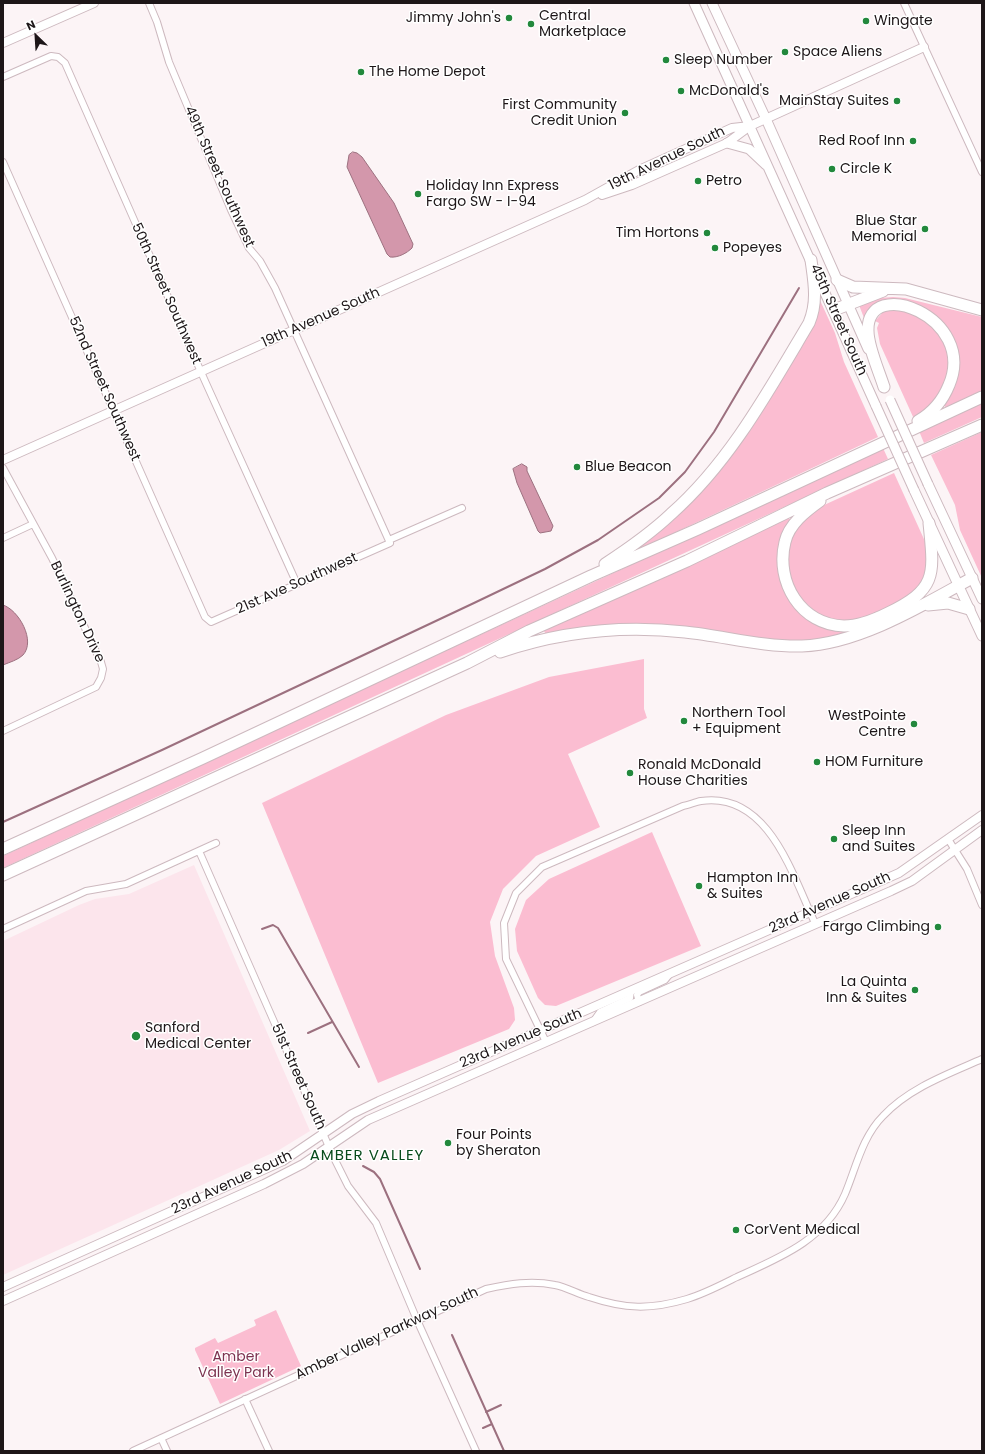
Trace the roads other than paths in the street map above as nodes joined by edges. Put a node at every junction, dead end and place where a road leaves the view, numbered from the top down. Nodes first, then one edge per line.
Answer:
1 (94, 3) edge
2 (149, 3) edge
3 (694, 3) edge
4 (712, 3) edge
5 (904, 3) edge
6 (3, 43) edge
7 (924, 47) junction
8 (4, 74) edge
9 (766, 119) junction
10 (750, 126) junction
11 (727, 143) junction
12 (3, 162) edge
13 (769, 167) junction
14 (982, 172) edge
15 (585, 200) junction
16 (811, 260) junction
17 (837, 280) junction
18 (891, 288) junction
19 (848, 304) junction
20 (834, 310) junction
21 (982, 310) edge
22 (295, 330) junction
23 (200, 371) junction
24 (884, 387) junction
25 (982, 397) edge
26 (113, 410) junction
27 (982, 425) edge
28 (870, 449) junction
29 (3, 460) edge
30 (3, 468) edge
31 (845, 485) junction
32 (462, 508) dead end
33 (930, 523) junction
34 (33, 524) junction
35 (3, 538) edge
36 (389, 542) junction
37 (972, 578) junction
38 (582, 580) junction
39 (297, 584) junction
40 (958, 586) junction
41 (982, 598) edge
42 (919, 606) junction
43 (969, 609) junction
44 (205, 617) joint
45 (982, 636) edge
46 (467, 663) junction
47 (3, 732) edge
48 (982, 815) edge
49 (49, 828) junction
50 (982, 830) edge
51 (948, 839) junction
52 (216, 843) dead end
53 (3, 846) edge
54 (3, 849) edge
55 (955, 850) junction
56 (199, 851) junction
57 (3, 875) edge
58 (982, 905) edge
59 (810, 912) junction
60 (815, 923) junction
61 (3, 929) edge
62 (669, 975) junction
63 (631, 991) junction
64 (639, 1002) junction
65 (593, 1022) junction
66 (540, 1031) junction
67 (546, 1042) junction
68 (982, 1059) edge
69 (323, 1133) junction
70 (328, 1146) junction
71 (3, 1287) edge
72 (3, 1302) edge
73 (417, 1320) junction
74 (245, 1399) junction
75 (161, 1438) junction
76 (133, 1451) edge
77 (167, 1451) edge
78 (269, 1451) edge
79 (476, 1451) edge

1 - 6 street
2 - 22 street, 49th Street Southwest
3 - 10 main road, 45th Street South
4 - 9 main road, 45th Street South
5 - 7 street
7 - 9 street, 19th Avenue South
7 - 14 street
8 - 23 street, 50th Street Southwest
9 - 10 street, 19th Avenue South
9 - 17 main road, 45th Street South
10 - 11 street, 19th Avenue South
10 - 13 main road, 45th Street South
10 - 15 street, 19th Avenue South
11 - 13 main road
11 - 15 street, 19th Avenue South
12 - 26 street, 52nd Street Southwest
13 - 16 main road, 45th Street South
15 - 22 street, 19th Avenue South
16 - 20 main road, 45th Street South
16 - 38 highway
17 - 18 highway
17 - 19 main road, 45th Street South
18 - 19 highway
18 - 21 highway
19 - 20 highway
19 - 24 main road, 45th Street South
20 - 33 main road, 45th Street South, bridge
22 - 23 street, 19th Avenue South
22 - 36 street, 49th Street Southwest
23 - 26 street, 19th Avenue South
23 - 39 street, 50th Street Southwest
24 - 28 highway
24 - 37 main road, 45th Street South, bridge
25 - 28 highway
26 - 29 street, 19th Avenue South
26 - 44 street, 52nd Street Southwest
27 - 31 highway
28 - 38 highway
30 - 34 street, Burlington Drive
31 - 33 highway
31 - 46 highway
32 - 36 street, 21st Ave Southwest
33 - 40 main road, 45th Street South
34 - 35 street
34 - 47 street, Burlington Drive
36 - 39 street, 21st Ave Southwest
37 - 40 highway
37 - 41 main road, 45th Street South
38 - 49 highway
39 - 44 street, 21st Ave Southwest
40 - 42 highway
40 - 43 main road, 45th Street South
42 - 43 highway
42 - 46 highway
43 - 45 main road, 45th Street South
46 - 57 highway
48 - 51 street, 23rd Avenue South
49 - 53 highway
49 - 54 highway
50 - 55 street, 23rd Avenue South
51 - 55 street
51 - 59 street, 23rd Avenue South
52 - 56 street
55 - 58 street
55 - 60 street, 23rd Avenue South
56 - 61 street
56 - 69 street, 51st Street South
59 - 60 street
59 - 62 street, 23rd Avenue South
59 - 66 street
60 - 64 street, 23rd Avenue South
62 - 63 street, 23rd Avenue South
62 - 64 street, 23rd Avenue South
63 - 65 street, 23rd Avenue South
63 - 66 street, 23rd Avenue South
64 - 65 street, 23rd Avenue South
65 - 67 street, 23rd Avenue South
66 - 67 street
66 - 69 street, 23rd Avenue South
67 - 70 street, 23rd Avenue South
68 - 73 street, Amber Valley Parkway South
69 - 70 street, 51st Street South
69 - 71 street, 23rd Avenue South
70 - 72 street, 23rd Avenue South
70 - 73 street, 51st Street South
73 - 74 street, Amber Valley Parkway South
73 - 79 street, 51st Street South
74 - 75 street, Amber Valley Parkway South
74 - 78 street
75 - 76 street, Amber Valley Parkway South
75 - 77 street

